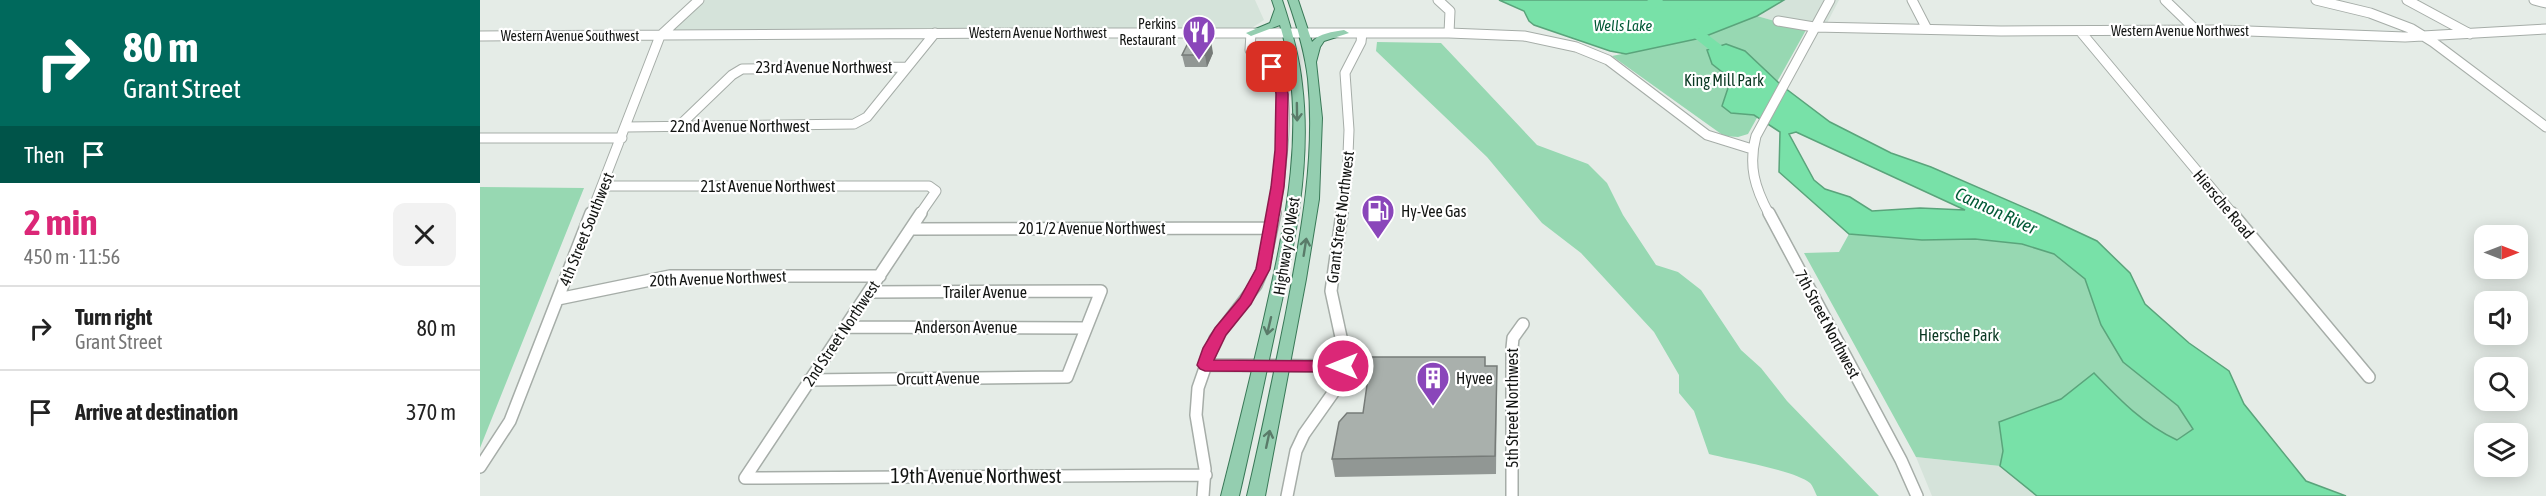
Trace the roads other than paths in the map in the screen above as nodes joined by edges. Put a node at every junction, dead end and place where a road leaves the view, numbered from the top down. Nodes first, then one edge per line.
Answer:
1 (699, 0) edge
2 (1293, 0) edge
3 (1438, 0) edge
4 (1830, 0) edge
5 (1912, 0) edge
6 (2165, 0) edge
7 (2316, 0) edge
8 (2407, 0) edge
9 (2535, 0) edge
10 (2546, 3) edge
11 (1278, 4) edge
12 (1778, 21) dead end
13 (1814, 27) junction
14 (1927, 29) junction
15 (2546, 29) edge
16 (2196, 30) junction
17 (2080, 31) junction
18 (935, 33) junction
19 (1251, 33) junction
20 (1288, 33) junction
21 (1304, 33) junction
22 (1344, 33) junction
23 (1362, 33) junction
24 (1449, 33) junction
25 (2471, 34) junction
26 (480, 36) edge
27 (660, 36) junction
28 (2425, 37) junction
29 (1310, 66) junction
30 (907, 67) junction
31 (679, 126) junction
32 (626, 127) junction
33 (2546, 127) edge
34 (480, 138) edge
35 (621, 138) junction
36 (1752, 149) junction
37 (603, 186) junction
38 (933, 188) joint
39 (1271, 228) junction
40 (912, 229) junction
41 (880, 276) junction
42 (869, 292) junction
43 (558, 299) junction
44 (1523, 324) dead end
45 (846, 327) junction
46 (1086, 328) junction
47 (1205, 365) junction
48 (1260, 365) junction
49 (1283, 366) junction
50 (1343, 366) junction
51 (2368, 377) dead end
52 (809, 380) junction
53 (480, 467) edge
54 (1206, 475) junction
55 (746, 478) joint
56 (1203, 496) edge
57 (1230, 496) edge
58 (1256, 496) edge
59 (1287, 496) edge
60 (1512, 496) edge
61 (1917, 496) edge

1 - 27 street
2 - 21 main road, Highway 60 West
3 - 24 street
4 - 13 street, 7th Street Northwest
5 - 14 street
6 - 16 street
7 - 28 street
8 - 25 street
9 - 10 street
11 - 19 main road
11 - 20 main road, Highway 60 West
12 - 13 street, Western Avenue Northwest
13 - 14 street, Western Avenue Northwest
13 - 36 street, 7th Street Northwest
14 - 17 street, Western Avenue Northwest
15 - 25 street, Western Avenue Northwest
16 - 17 street, Western Avenue Northwest
16 - 28 street, Western Avenue Northwest
17 - 51 street, Hiersche Road
18 - 19 street, Western Avenue Northwest
18 - 27 street, Western Avenue Northwest
18 - 30 street
19 - 20 street, Western Avenue Northwest
19 - 39 street
20 - 21 street, Western Avenue Northwest
20 -> 48 main road, Highway 60 West
21 - 22 street, Western Avenue Northwest
21 - 29 main road, Highway 60 West
22 - 23 street, Western Avenue Northwest
22 - 29 main road
23 - 24 street, Western Avenue Northwest
23 - 50 street, Grant Street Northwest
24 - 36 street, Western Avenue Northwest
25 - 28 street, Western Avenue Northwest
26 - 27 street, Western Avenue Southwest
27 - 32 street, 4th Street Southwest
28 - 33 street
49 -> 29 main road, Highway 60 West
30 - 31 street, 23rd Avenue Northwest
30 - 31 street, 22nd Avenue Northwest
31 - 32 street, 22nd Avenue Northwest
32 - 35 street, 4th Street Southwest
34 - 35 street
35 - 37 street, 4th Street Southwest
36 - 61 street, 7th Street Northwest
37 - 38 street, 21st Avenue Northwest
37 - 43 street, 4th Street Southwest
38 - 40 street, 2nd Street Northwest
39 - 40 street, 20 1/2 Avenue Northwest
39 - 47 street
40 - 41 street, 2nd Street Northwest
41 - 42 street, 2nd Street Northwest
41 - 43 street, 20th Avenue Northwest
42 - 45 street, 2nd Street Northwest
42 - 46 street, Trailer Avenue
43 - 53 street, 4th Street Southwest
44 - 60 street, 5th Street Northwest
45 - 46 street, Anderson Avenue
45 - 52 street, 2nd Street Northwest
46 - 52 street, Orcutt Avenue
47 - 48 street
47 - 54 street
48 - 49 street
48 - 57 main road, Highway 60 West
49 - 50 street
58 -> 49 main road, Highway 60 West
50 - 59 street, Grant Street Northwest
52 - 55 street, 2nd Street Northwest
54 - 55 street, 19th Avenue Northwest
54 - 56 street

